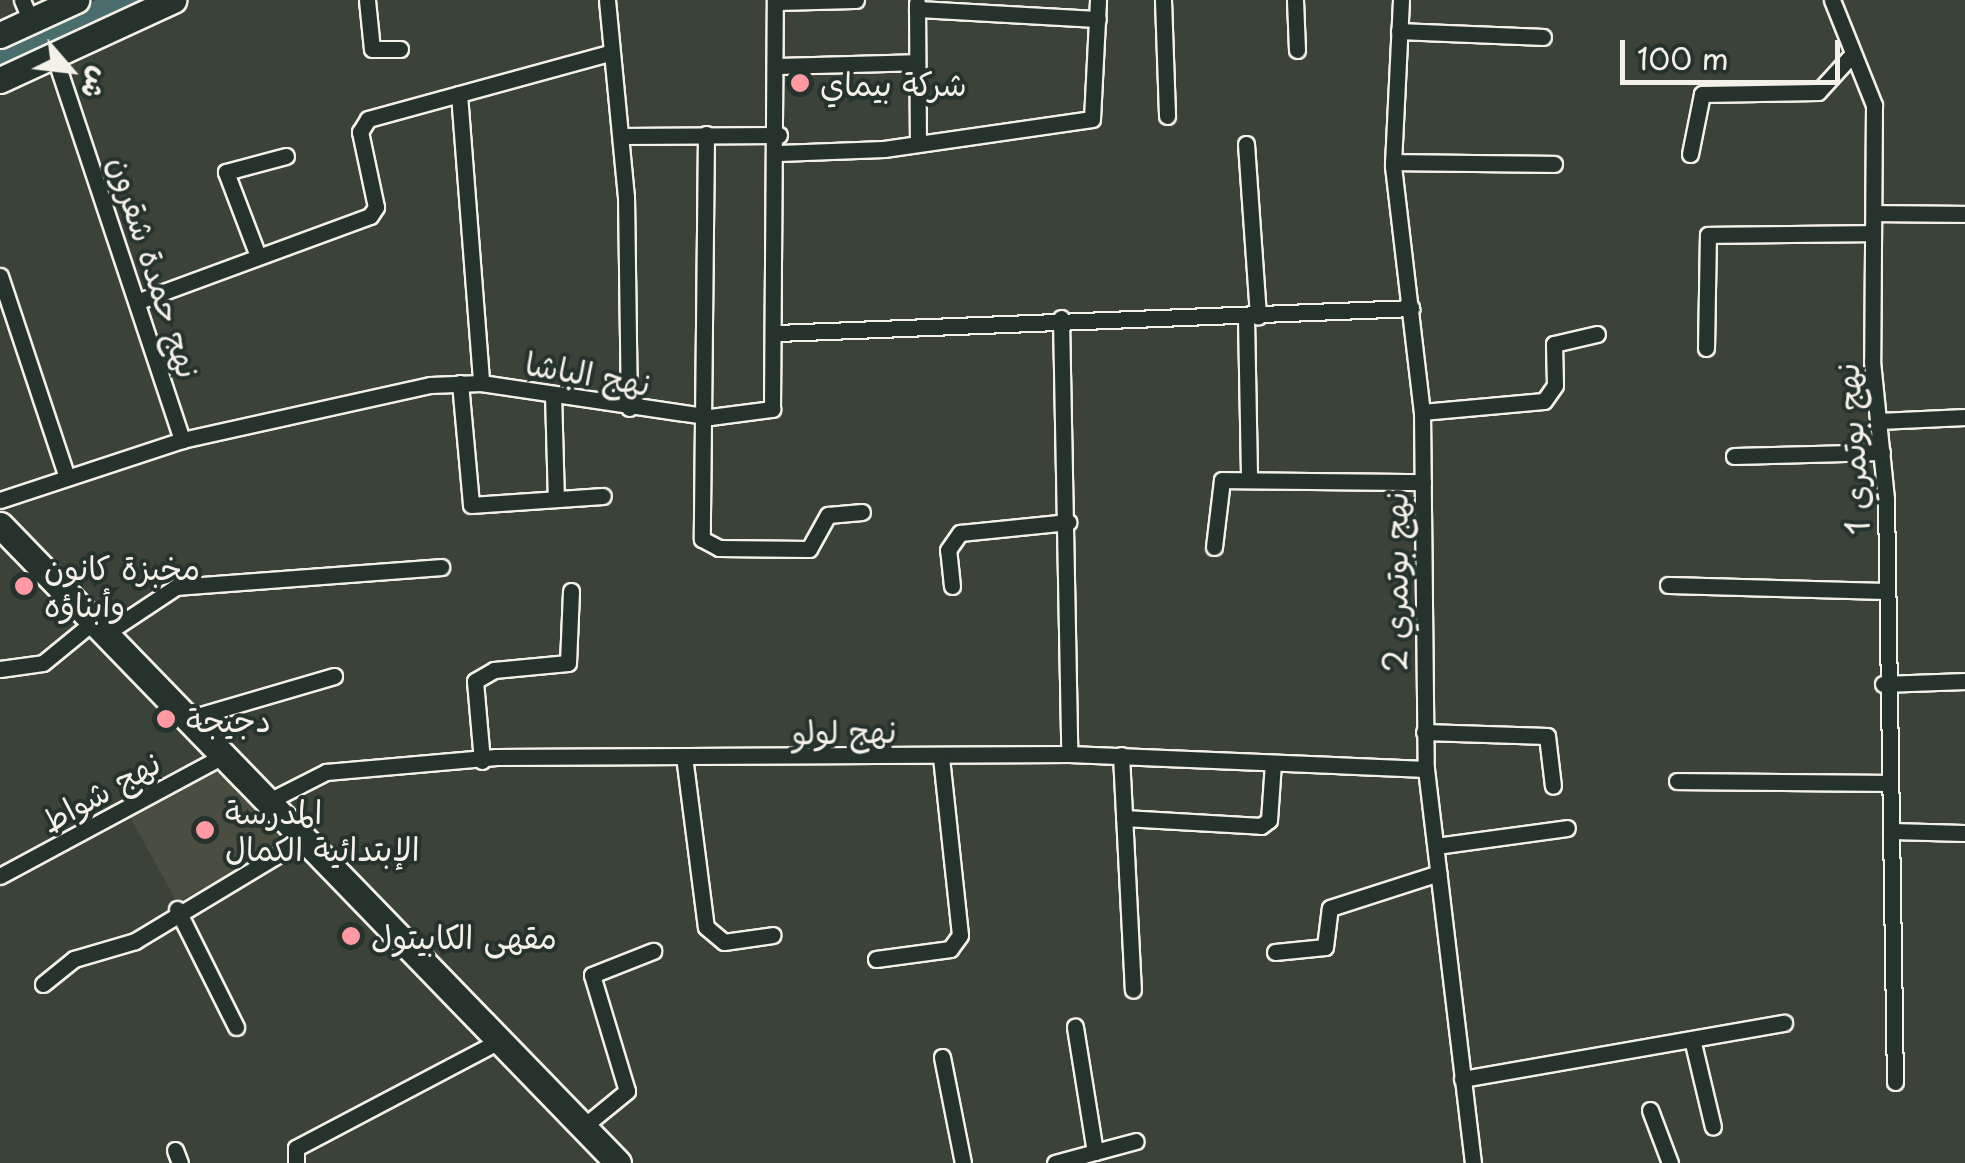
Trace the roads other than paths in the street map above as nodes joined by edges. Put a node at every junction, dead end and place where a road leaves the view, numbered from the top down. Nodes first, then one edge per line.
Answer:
1 (76, 0) edge
2 (173, 0) edge
3 (367, 0) edge
4 (607, 0) edge
5 (856, 0) edge
6 (1098, 0) edge
7 (1163, 0) edge
8 (1296, 0) edge
9 (1402, 0) edge
10 (1832, 0) edge
11 (775, 1) edge
12 (917, 5) edge
13 (26, 11) edge
14 (1098, 19) junction
15 (1398, 31) junction
16 (0, 36) edge
17 (1543, 38) dead end
18 (400, 49) dead end
19 (1297, 50) dead end
20 (609, 53) junction
21 (54, 55) junction
22 (1848, 58) junction
23 (916, 62) junction
24 (776, 66) junction
25 (0, 80) edge
26 (460, 94) junction
27 (1167, 116) dead end
28 (706, 134) junction
29 (779, 135) junction
30 (622, 136) junction
31 (918, 139) junction
32 (1246, 144) dead end
33 (779, 153) junction
34 (1690, 154) dead end
35 (286, 156) dead end
36 (1393, 162) junction
37 (1554, 164) dead end
38 (1874, 213) junction
39 (1965, 214) edge
40 (1873, 232) junction
41 (258, 256) junction
42 (0, 276) edge
43 (139, 301) junction
44 (1412, 308) junction
45 (1061, 318) junction
46 (1252, 318) junction
47 (777, 334) junction
48 (1597, 334) dead end
49 (1706, 348) dead end
50 (460, 383) junction
51 (481, 383) junction
52 (554, 394) junction
53 (629, 408) junction
54 (1422, 412) junction
55 (710, 417) junction
56 (1965, 417) edge
57 (1879, 421) junction
58 (182, 440) junction
59 (1882, 452) junction
60 (1734, 456) dead end
61 (67, 477) junction
62 (1249, 478) junction
63 (1423, 482) junction
64 (603, 496) dead end
65 (556, 499) junction
66 (0, 500) edge
67 (862, 512) dead end
68 (1068, 522) junction
69 (0, 525) edge
70 (1214, 547) dead end
71 (441, 567) dead end
72 (1668, 585) dead end
73 (952, 586) dead end
74 (571, 591) dead end
75 (1886, 591) junction
76 (104, 624) junction
77 (0, 669) edge
78 (334, 676) dead end
79 (1965, 681) edge
80 (1883, 684) junction
81 (194, 717) junction
82 (1424, 732) junction
83 (227, 754) junction
84 (1069, 754) junction
85 (1121, 755) junction
86 (684, 756) junction
87 (941, 756) junction
88 (482, 762) junction
89 (1273, 763) junction
90 (1426, 769) junction
91 (1677, 781) dead end
92 (1887, 783) junction
93 (1553, 786) dead end
94 (270, 800) junction
95 (1124, 818) junction
96 (1567, 828) dead end
97 (1891, 831) junction
98 (1965, 833) edge
99 (306, 838) junction
100 (1436, 846) junction
101 (1438, 873) junction
102 (0, 876) edge
103 (178, 909) junction
104 (774, 935) dead end
105 (653, 951) dead end
106 (1275, 952) dead end
107 (876, 960) dead end
108 (43, 984) dead end
109 (1133, 990) dead end
110 (1784, 1022) dead end
111 (236, 1027) dead end
112 (1075, 1027) dead end
113 (1692, 1039) junction
114 (501, 1040) junction
115 (942, 1058) dead end
116 (1462, 1079) junction
117 (1895, 1082) dead end
118 (1650, 1110) dead end
119 (583, 1127) junction
120 (1713, 1127) dead end
121 (1136, 1141) dead end
122 (1095, 1152) junction
123 (296, 1163) edge
124 (618, 1163) edge
125 (963, 1163) edge
126 (1055, 1163) edge
127 (1473, 1163) edge
128 (1670, 1163) edge

1 - 13 main road
2 - 21 main road
3 - 18 street
4 - 20 street
5 - 11 street
6 - 14 street
7 - 27 street
8 - 19 street
9 - 15 street, نهج بوتمري 2
10 - 22 street, نهج بوتمري 1
11 - 24 street, نهج الباشا
12 - 14 street
12 - 23 street
13 - 16 main road
14 - 31 street
15 - 17 street
15 - 36 street, نهج بوتمري 2
20 - 26 street
20 - 30 street
21 - 25 main road
21 - 43 street, نهج حمدة شقرون
22 - 34 street
22 - 38 street, نهج بوتمري 1
23 - 24 street
23 - 31 street
24 - 29 street, نهج الباشا
26 - 41 street
26 - 51 street
28 - 29 street
28 - 30 street
28 - 55 street
29 - 33 street, نهج الباشا
30 - 53 street
31 - 33 street
32 - 46 street
33 - 47 street, نهج الباشا
35 - 41 street
36 - 37 street
36 - 44 street, نهج بوتمري 2
38 - 39 street
38 - 40 street, نهج بوتمري 1
40 - 49 street
40 - 57 street, نهج بوتمري 1
41 - 43 street
42 - 61 street
43 - 58 street, نهج حمدة شقرون
44 - 46 street
44 - 54 street, نهج بوتمري 2
45 - 46 street
45 - 47 street
45 - 68 street
46 - 62 street
47 - 55 street, نهج الباشا
48 - 54 street
50 - 51 street, نهج الباشا
50 - 58 street, نهج الباشا
50 - 65 street
51 - 52 street, نهج الباشا
52 - 53 street, نهج الباشا
52 - 65 street
53 - 55 street, نهج الباشا
54 - 63 street, نهج بوتمري 2
55 - 67 street
56 - 57 street
57 - 59 street, نهج بوتمري 1
58 - 61 street, نهج الباشا
59 - 60 street
59 - 75 street, نهج بوتمري 1
61 - 66 street, نهج الباشا
62 - 63 street
62 - 70 street
63 - 82 street, نهج بوتمري 2
64 - 65 street
68 - 73 street
68 - 84 street
69 - 76 main road
71 - 76 street
72 - 75 street
74 - 88 street
75 - 80 street, نهج بوتمري 1
76 - 77 street
76 - 81 main road
78 - 81 street
79 - 80 street
80 - 92 street, نهج بوتمري 1
81 - 83 main road
82 - 90 street, نهج بوتمري 2
82 - 93 street
83 - 94 main road
83 - 102 street, نهج شواط
84 - 85 street, نهج لولو
84 - 87 street, نهج لولو
85 - 89 street, نهج لولو
85 - 95 street
86 - 87 street, نهج لولو
86 - 88 street, نهج لولو
86 - 104 street
87 - 107 street
88 - 94 street, نهج لولو
89 - 90 street, نهج لولو
89 - 95 street
90 - 100 street, نهج بوتمري 2
91 - 92 street
92 - 97 street, نهج بوتمري 1
94 - 99 main road
95 - 109 street
96 - 100 street
97 - 98 street
97 - 117 street, نهج بوتمري 1
99 - 103 street
99 - 114 main road
100 - 101 street, نهج بوتمري 2
101 - 106 street
101 - 116 street, نهج بوتمري 2
103 - 108 street
103 - 111 street
105 - 119 street
110 - 113 street
112 - 122 street
113 - 116 street
113 - 120 street
114 - 119 main road
114 - 123 street
115 - 125 street
116 - 127 street, نهج بوتمري 2
118 - 128 street
119 - 124 main road
121 - 122 street
122 - 126 street

